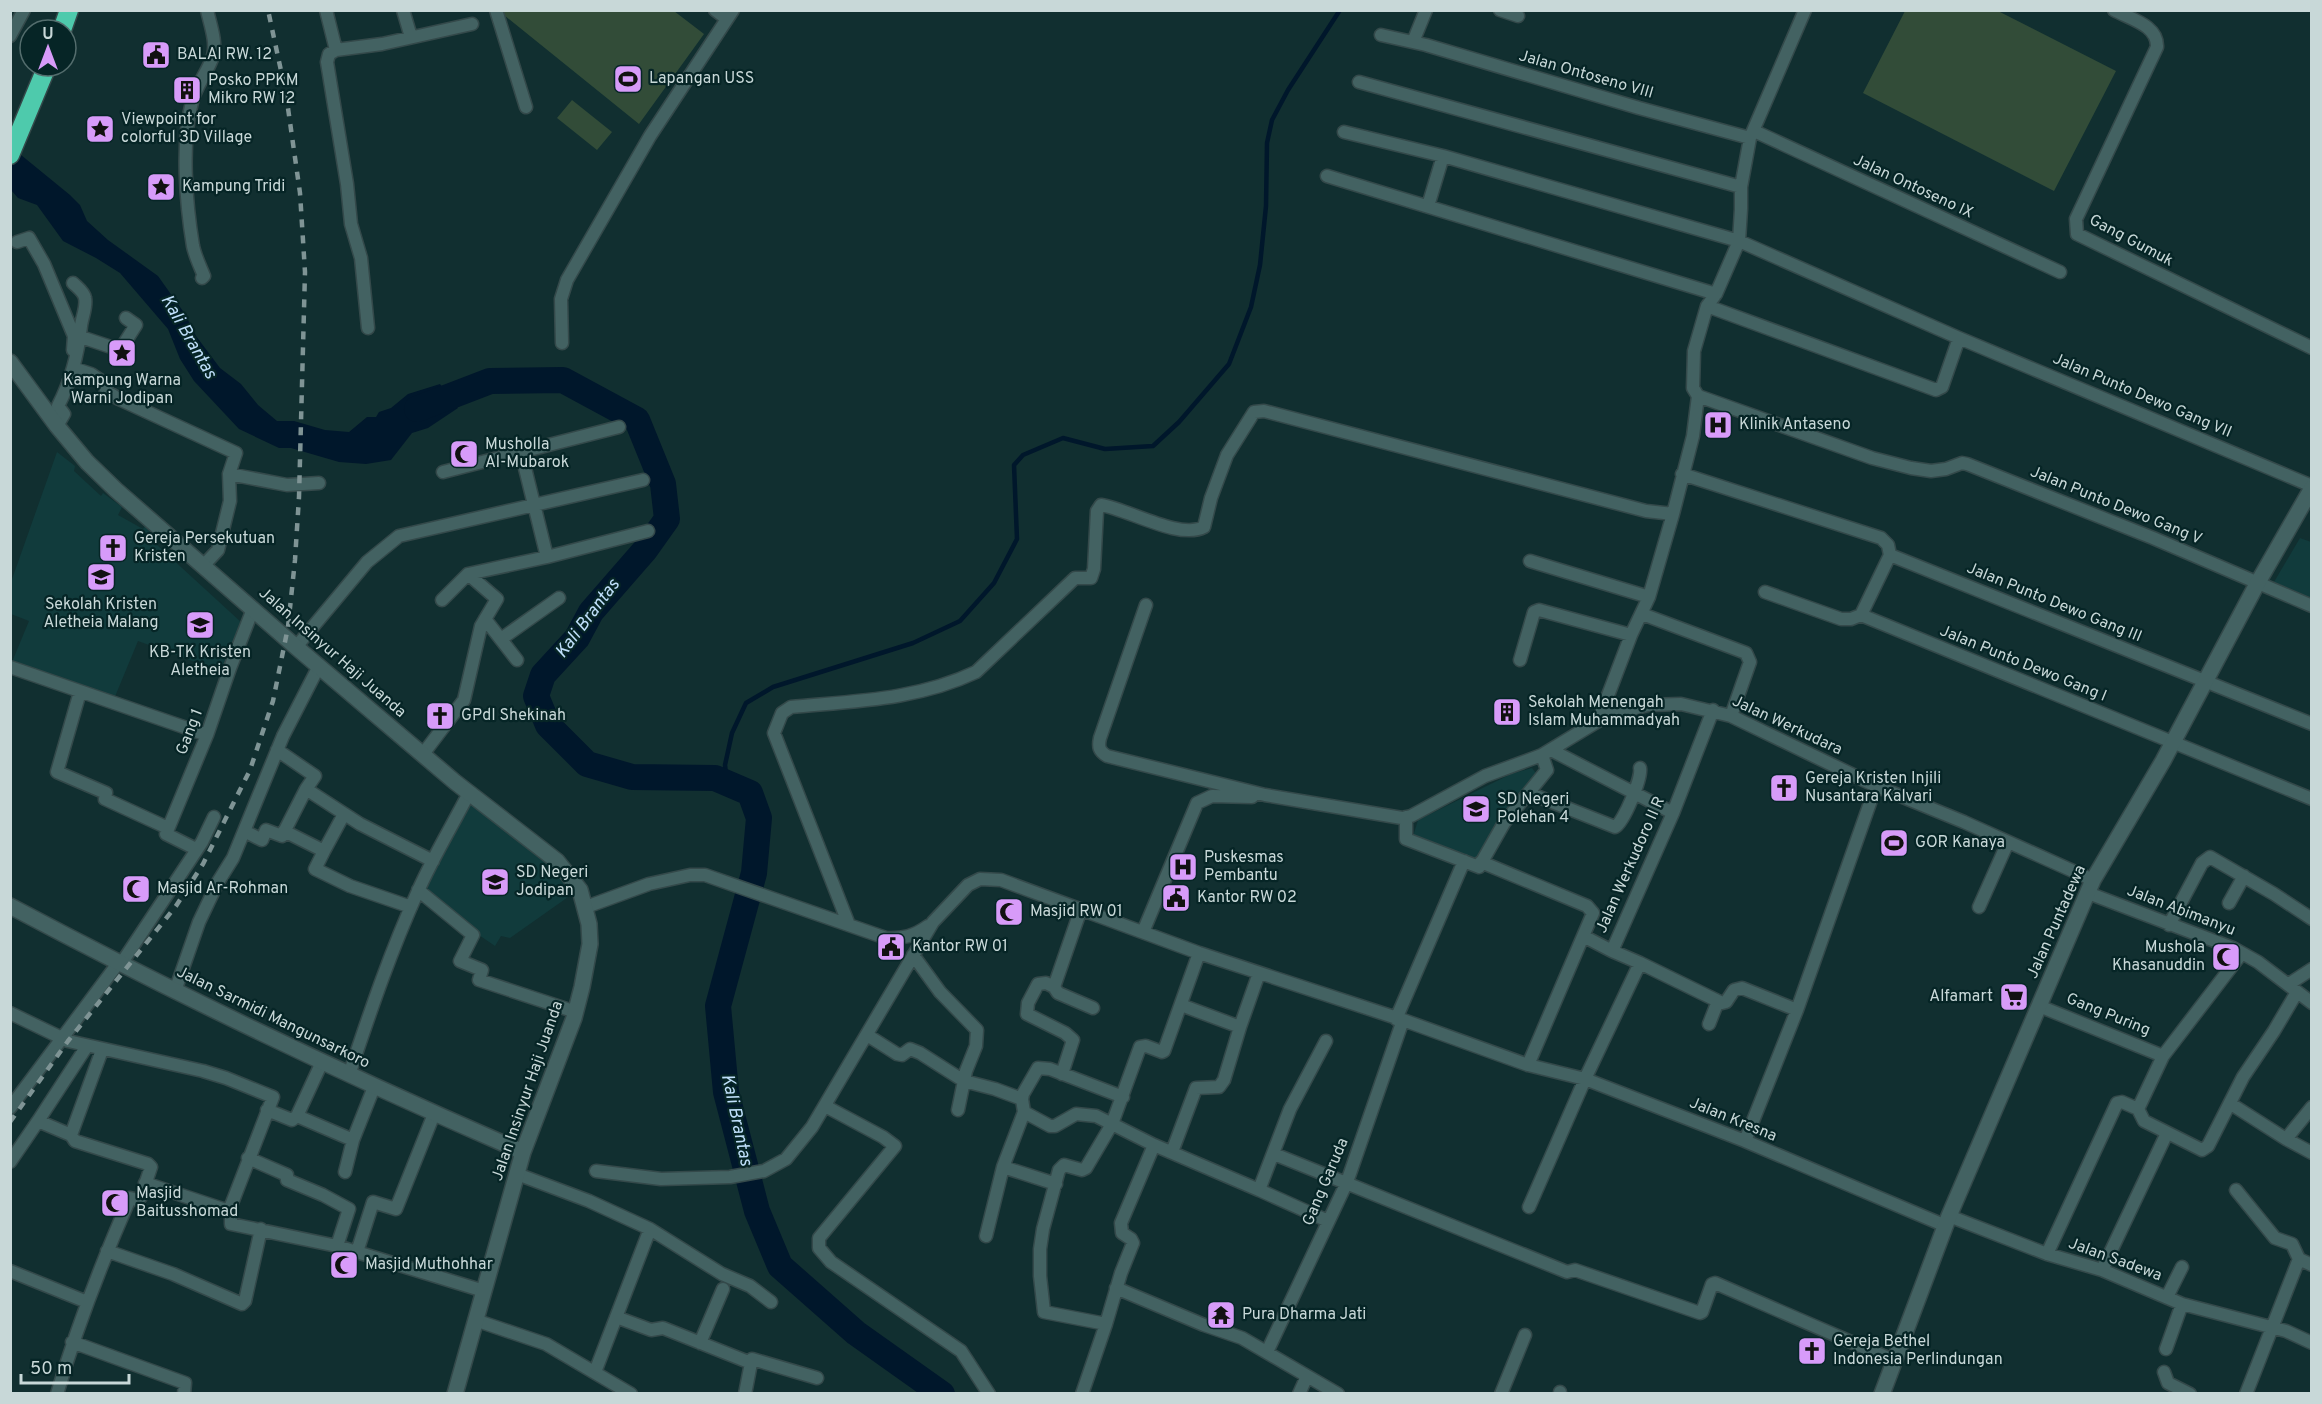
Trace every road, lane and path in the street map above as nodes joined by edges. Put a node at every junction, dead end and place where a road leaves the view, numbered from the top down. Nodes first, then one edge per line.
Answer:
1 (24, 10) edge
2 (207, 10) edge
3 (326, 10) edge
4 (403, 10) edge
5 (496, 10) edge
6 (715, 10) edge
7 (1425, 10) edge
8 (1500, 10) edge
9 (1805, 10) edge
10 (2114, 10) edge
11 (730, 15) edge
12 (1518, 16) dead end
13 (472, 24) dead end
14 (1381, 35) dead end
15 (10, 36) edge
16 (411, 37) junction
17 (1413, 42) junction
18 (336, 50) junction
19 (42, 78) edge
20 (1359, 82) dead end
21 (526, 107) dead end
22 (1344, 132) dead end
23 (1752, 134) junction
24 (10, 155) edge
25 (1443, 156) junction
26 (1327, 176) dead end
27 (1740, 187) junction
28 (1428, 206) junction
29 (1739, 241) junction
30 (17, 242) dead end
31 (2060, 272) dead end
32 (202, 278) dead end
33 (73, 283) dead end
34 (1716, 294) junction
35 (1707, 306) junction
36 (126, 318) dead end
37 (368, 328) dead end
38 (81, 337) junction
39 (1959, 338) junction
40 (562, 343) dead end
41 (2312, 348) edge
42 (10, 362) edge
43 (75, 362) junction
44 (1698, 396) junction
45 (57, 426) junction
46 (619, 427) dead end
47 (521, 452) junction
48 (443, 472) dead end
49 (229, 474) junction
50 (1682, 474) junction
51 (643, 480) dead end
52 (319, 483) dead end
53 (2312, 487) edge
54 (533, 504) junction
55 (1673, 514) junction
56 (648, 531) dead end
57 (1890, 555) junction
58 (546, 557) junction
59 (1530, 561) dead end
60 (203, 566) junction
61 (468, 574) junction
62 (2257, 584) junction
63 (1765, 592) dead end
64 (1649, 597) junction
65 (559, 598) dead end
66 (442, 600) dead end
67 (1146, 605) dead end
68 (2312, 606) edge
69 (253, 609) junction
70 (1642, 614) junction
71 (1862, 615) junction
72 (485, 619) junction
73 (1631, 635) junction
74 (501, 639) junction
75 (296, 647) junction
76 (517, 660) dead end
77 (1520, 660) dead end
78 (319, 666) junction
79 (10, 667) edge
80 (2207, 681) junction
81 (80, 692) junction
82 (1713, 710) junction
83 (1731, 716) junction
84 (1599, 719) junction
85 (2312, 724) edge
86 (207, 735) junction
87 (2173, 742) junction
88 (277, 750) junction
89 (1547, 752) junction
90 (423, 754) junction
91 (1640, 768) dead end
92 (1876, 786) junction
93 (306, 789) junction
94 (469, 793) junction
95 (1529, 793) junction
96 (1633, 794) junction
97 (1265, 795) junction
98 (2312, 799) edge
99 (1673, 813) junction
100 (344, 814) junction
101 (214, 817) dead end
102 (1406, 817) junction
103 (168, 828) junction
104 (244, 831) junction
105 (284, 831) junction
106 (2008, 842) junction
107 (196, 849) junction
108 (324, 851) junction
109 (433, 861) junction
110 (1464, 861) junction
111 (1481, 862) junction
112 (2244, 876) junction
113 (2091, 886) junction
114 (418, 890) junction
115 (2229, 903) dead end
116 (10, 906) edge
117 (1979, 907) dead end
118 (411, 908) junction
119 (586, 908) junction
120 (1081, 909) junction
121 (2312, 919) edge
122 (933, 922) junction
123 (849, 925) junction
124 (2169, 925) junction
125 (1143, 932) junction
126 (1585, 937) junction
127 (1612, 951) junction
128 (1199, 953) junction
129 (2242, 953) junction
130 (914, 955) junction
131 (120, 963) junction
132 (1640, 963) junction
133 (2312, 969) edge
134 (1259, 973) junction
135 (1054, 987) junction
136 (2293, 988) junction
137 (176, 991) junction
138 (1718, 1001) junction
139 (2312, 1003) edge
140 (1181, 1005) junction
141 (2039, 1006) junction
142 (1093, 1008) dead end
143 (1797, 1010) junction
144 (576, 1012) junction
145 (10, 1013) edge
146 (1400, 1020) junction
147 (1709, 1024) dead end
148 (1240, 1027) junction
149 (867, 1035) junction
150 (62, 1038) junction
151 (1326, 1041) dead end
152 (87, 1046) junction
153 (102, 1050) junction
154 (2163, 1056) junction
155 (322, 1062) junction
156 (1528, 1065) junction
157 (1062, 1074) junction
158 (349, 1075) junction
159 (1585, 1079) junction
160 (964, 1081) junction
161 (374, 1087) junction
162 (1123, 1097) junction
163 (1022, 1099) junction
164 (2231, 1104) junction
165 (825, 1106) junction
166 (2312, 1107) edge
167 (10, 1108) edge
168 (2138, 1109) junction
169 (267, 1110) junction
170 (958, 1110) dead end
171 (1024, 1112) junction
172 (434, 1114) junction
173 (297, 1116) junction
174 (38, 1120) junction
175 (1112, 1124) junction
176 (2167, 1133) junction
177 (71, 1135) junction
178 (2286, 1139) junction
179 (353, 1140) junction
180 (1744, 1141) junction
181 (1154, 1145) junction
182 (523, 1152) junction
183 (1172, 1152) junction
184 (2312, 1153) edge
185 (1274, 1154) junction
186 (248, 1158) junction
187 (10, 1162) edge
188 (1003, 1167) junction
189 (596, 1171) dead end
190 (345, 1172) dead end
191 (517, 1174) junction
192 (1347, 1182) junction
193 (145, 1183) junction
194 (1056, 1184) junction
195 (1259, 1190) junction
196 (2236, 1190) dead end
197 (1529, 1207) dead end
198 (229, 1211) junction
199 (1328, 1221) junction
200 (1947, 1221) junction
201 (261, 1229) junction
202 (650, 1229) junction
203 (986, 1236) dead end
204 (337, 1246) junction
205 (107, 1251) junction
206 (357, 1252) junction
207 (2048, 1254) junction
208 (2299, 1259) junction
209 (2312, 1265) edge
210 (2182, 1267) dead end
211 (2103, 1270) junction
212 (10, 1271) edge
213 (1116, 1288) junction
214 (723, 1289) dead end
215 (484, 1291) junction
216 (2167, 1297) junction
217 (87, 1302) junction
218 (771, 1302) dead end
219 (2182, 1304) junction
220 (616, 1317) junction
221 (475, 1320) junction
222 (1106, 1324) junction
223 (2272, 1329) junction
224 (1525, 1335) dead end
225 (72, 1342) junction
226 (700, 1343) junction
227 (2312, 1343) edge
228 (2166, 1349) dead end
229 (1267, 1352) junction
230 (1895, 1361) junction
231 (751, 1364) junction
232 (595, 1372) junction
233 (2164, 1372) dead end
234 (1307, 1376) junction
235 (817, 1378) dead end
236 (617, 1390) edge
237 (57, 1394) edge
238 (184, 1394) edge
239 (455, 1394) edge
240 (631, 1394) edge
241 (745, 1394) edge
242 (989, 1394) edge
243 (1082, 1394) edge
244 (1299, 1394) edge
245 (1338, 1394) edge
246 (1501, 1394) edge
247 (1882, 1394) edge
248 (2190, 1394) edge
249 (2246, 1394) edge

1 - 15 street
2 - 32 street
3 - 18 street
4 - 16 street
5 - 21 street
6 - 11 street
7 - 17 street
8 - 12 street
9 - 23 street
10 - 41 street, Gang Gumuk
11 - 40 street
13 - 16 street
14 - 17 street, Jalan Ontoseno VIII
16 - 18 street
17 - 23 street, Jalan Ontoseno VIII
18 - 37 street
19 - 24 highway
20 - 27 street
22 - 25 street, Jalan Punto Dewo Gang VII
23 - 27 street
23 - 31 street, Jalan Ontoseno IX
25 - 28 street
25 - 29 street, Jalan Punto Dewo Gang VII
26 - 28 street
27 - 29 street
28 - 34 street
29 - 34 street
29 - 39 street, Jalan Punto Dewo Gang VII
30 - 43 street
33 - 38 street
34 - 35 street
35 - 39 street
35 - 44 street
36 - 38 street
38 - 43 street
39 - 53 street, Jalan Punto Dewo Gang VII
42 - 45 street, Jalan Insinyur Haji Juanda
43 - 45 street
43 - 49 street
44 - 50 street
44 - 62 street, Jalan Punto Dewo Gang V
45 - 60 street, Jalan Insinyur Haji Juanda
46 - 47 street
47 - 48 street
47 - 54 street
49 - 52 street
49 - 60 street
50 - 55 street
50 - 57 street
51 - 54 street
53 - 62 street, Jalan Puntadewa
54 - 58 street
54 - 75 street
55 - 64 street
55 - 123 street
56 - 58 street
57 - 71 street
57 - 80 street, Jalan Punto Dewo Gang III
58 - 61 street
59 - 64 street
60 - 69 street, Jalan Insinyur Haji Juanda
61 - 66 street
61 - 72 street
62 - 68 street, Jalan Punto Dewo Gang V
62 - 80 street, Jalan Puntadewa
63 - 71 street
64 - 70 street
65 - 74 street
67 - 97 street
69 - 75 street, Jalan Insinyur Haji Juanda
69 - 86 street, Gang 1
70 - 73 street
70 - 83 street
71 - 87 street, Jalan Punto Dewo Gang I
72 - 74 street
72 - 90 street
73 - 77 street
73 - 84 street
74 - 76 street
75 - 78 street, Jalan Insinyur Haji Juanda
78 - 88 street
78 - 90 street, Jalan Insinyur Haji Juanda
79 - 81 street
80 - 85 street, Jalan Punto Dewo Gang III
80 - 87 street, Jalan Puntadewa
81 - 86 street
81 - 103 street
82 - 83 street, Jalan Werkudara
82 - 84 street, Jalan Werkudara
82 - 99 street, Jalan Werkudoro II R
83 - 92 street, Jalan Werkudara
84 - 89 street, Jalan Werkudara
86 - 103 street, Gang 1
87 - 98 street, Jalan Punto Dewo Gang I
87 - 113 street, Jalan Puntadewa
88 - 93 street
88 - 104 street
89 - 95 street
89 - 96 street
89 - 102 street, Jalan Werkudara
90 - 94 street, Jalan Insinyur Haji Juanda
91 - 96 street
92 - 106 street, Jalan Werkudara
92 - 143 street
93 - 100 street
93 - 105 street
94 - 109 street
94 - 119 street, Jalan Insinyur Haji Juanda
95 - 96 street
95 - 111 street
96 - 99 street
97 - 102 street
97 - 125 street
99 - 127 street, Jalan Werkudoro II R
100 - 108 street
100 - 109 street
101 - 107 street
102 - 110 street
103 - 107 street
104 - 105 street
104 - 137 street
105 - 108 street
106 - 113 street, Jalan Werkudara
106 - 117 street
107 - 131 street
108 - 118 street
109 - 114 street
110 - 111 street
110 - 146 street, Gang Garuda
111 - 126 street
112 - 115 street
112 - 121 street
112 - 124 street
113 - 124 street, Jalan Abimanyu
113 - 141 street, Jalan Puntadewa
114 - 118 street
114 - 144 street
116 - 131 street, Jalan Sarmidi Mangunsarkoro
118 - 158 street
119 - 123 street
119 - 144 street, Jalan Insinyur Haji Juanda
120 - 122 street, Jalan Kresna
120 - 125 street, Jalan Kresna
120 - 135 street
122 - 123 street
122 - 130 street
124 - 129 street, Jalan Abimanyu
125 - 128 street, Jalan Kresna
126 - 127 street
126 - 156 street
127 - 132 street, Jalan Werkudoro II R
128 - 134 street, Jalan Kresna
128 - 140 street
129 - 136 street, Jalan Abimanyu
129 - 154 street
130 - 149 street
130 - 160 street
131 - 137 street, Jalan Sarmidi Mangunsarkoro
131 - 150 street
132 - 138 street, Jalan Werkudoro II R
132 - 159 street
133 - 136 street
134 - 146 street, Jalan Kresna
134 - 148 street
135 - 142 street
135 - 157 street
136 - 139 street, Jalan Abimanyu
136 - 164 street
137 - 155 street, Jalan Sarmidi Mangunsarkoro
138 - 143 street
138 - 147 street
140 - 148 street
140 - 162 street
141 - 154 street, Gang Puring
141 - 200 street, Jalan Puntadewa
143 - 180 street
144 - 182 street, Jalan Insinyur Haji Juanda
145 - 150 street
146 - 156 street, Jalan Kresna
146 - 192 street, Gang Garuda
148 - 183 street
149 - 160 street
149 - 165 street
150 - 152 street
150 - 167 street
151 - 185 street
152 - 153 street
152 - 174 street
153 - 169 street
153 - 177 street
154 - 168 street
155 - 158 street, Jalan Sarmidi Mangunsarkoro
155 - 173 street
156 - 159 street, Jalan Kresna
157 - 162 street
157 - 163 street
158 - 161 street, Jalan Sarmidi Mangunsarkoro
159 - 180 street, Jalan Kresna
159 - 197 street
160 - 163 street
160 - 170 street
161 - 172 street, Jalan Sarmidi Mangunsarkoro
161 - 179 street
162 - 175 street
163 - 171 street
164 - 176 street
164 - 178 street
165 - 189 street
165 - 242 street
166 - 178 street
168 - 176 street
168 - 207 street
169 - 173 street
169 - 186 street
171 - 175 street
171 - 188 street
172 - 182 street, Jalan Sarmidi Mangunsarkoro
172 - 206 street
173 - 179 street
174 - 177 street
174 - 187 street
175 - 181 street
175 - 194 street
176 - 211 street
177 - 193 street
178 - 184 street
179 - 190 street
180 - 200 street, Jalan Kresna
181 - 183 street
181 - 213 street
182 - 191 street, Jalan Insinyur Haji Juanda
183 - 195 street
185 - 192 street
185 - 195 street
186 - 198 street
186 - 204 street
188 - 194 street
188 - 203 street
191 - 202 street
191 - 215 street, Jalan Insinyur Haji Juanda
192 - 199 street, Gang Garuda
192 - 230 street
193 - 198 street
193 - 205 street
194 - 222 street
195 - 199 street
196 - 208 street
198 - 201 street
199 - 229 street, Gang Garuda
200 - 207 street, Jalan Sadewa
200 - 230 street, Jalan Puntadewa
201 - 204 street
201 - 205 street
202 - 218 street
202 - 220 street
204 - 206 street
205 - 217 street
206 - 215 street
207 - 211 street, Jalan Sadewa
208 - 209 street
208 - 223 street
210 - 216 street
211 - 216 street, Jalan Sadewa
212 - 217 street
213 - 222 street
213 - 229 street
214 - 226 street
215 - 221 street, Jalan Insinyur Haji Juanda
216 - 219 street, Jalan Sadewa
217 - 225 street
219 - 223 street, Jalan Sadewa
219 - 228 street
220 - 226 street
220 - 232 street
221 - 232 street
221 - 239 street, Jalan Insinyur Haji Juanda
222 - 243 street
223 - 227 street, Jalan Sadewa
223 - 249 street
224 - 246 street
225 - 237 street
225 - 238 street
226 - 231 street
229 - 234 street
230 - 247 street, Jalan Puntadewa
231 - 235 street
231 - 241 street
232 - 236 street
233 - 248 street
234 - 244 street
234 - 245 street
236 - 240 street

